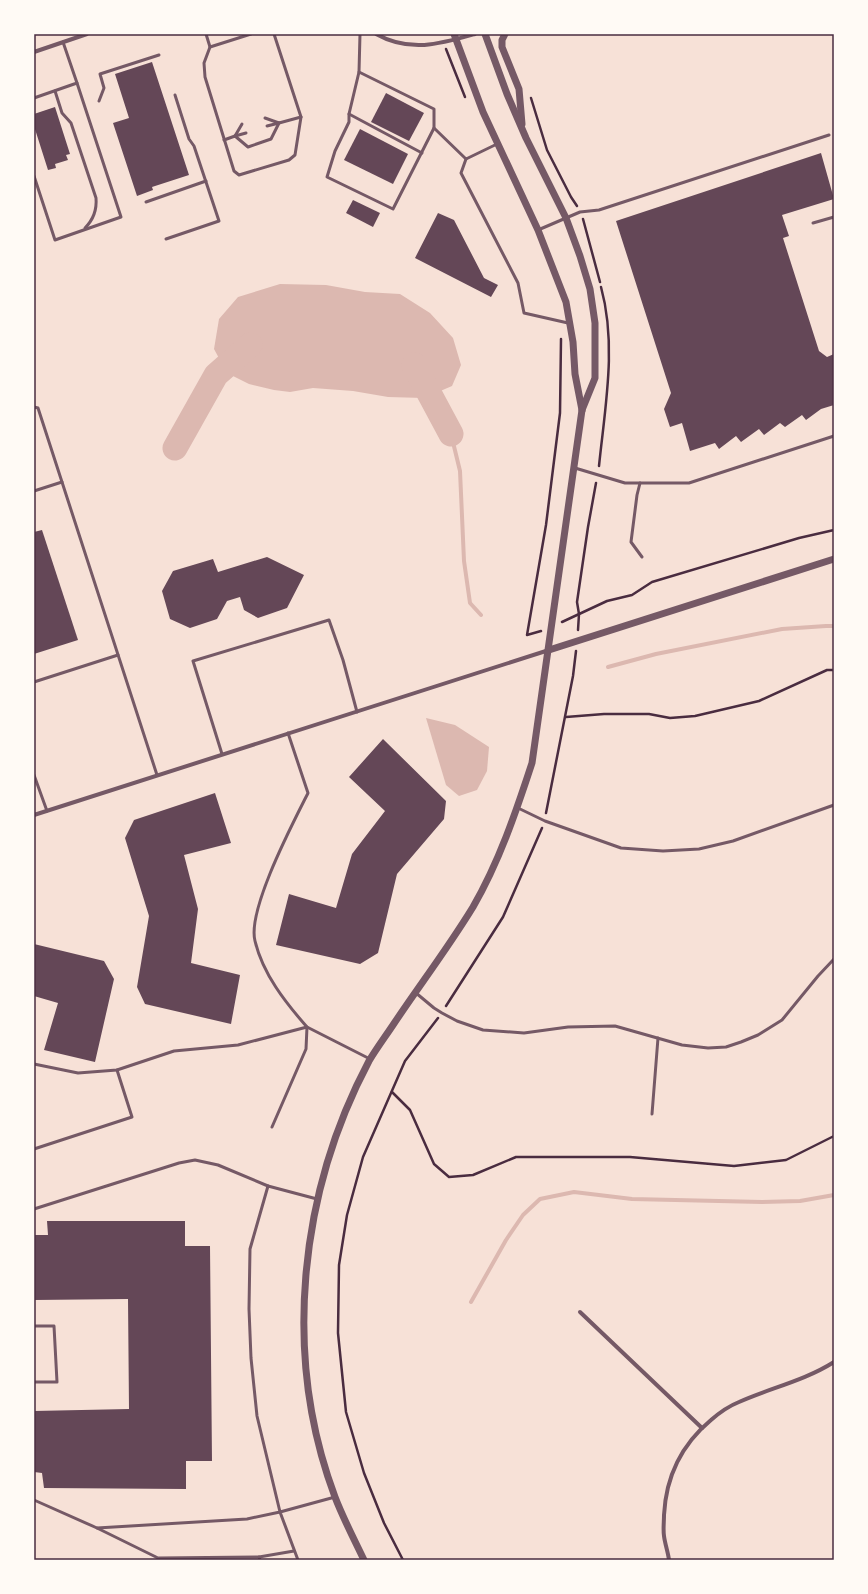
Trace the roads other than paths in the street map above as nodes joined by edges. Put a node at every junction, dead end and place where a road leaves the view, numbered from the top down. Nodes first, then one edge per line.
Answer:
1 (87, 34) edge
2 (206, 34) edge
3 (251, 34) edge
4 (274, 34) edge
5 (360, 34) edge
6 (376, 34) edge
7 (475, 34) edge
8 (485, 34) edge
9 (505, 34) edge
10 (455, 37) edge
11 (63, 42) junction
12 (210, 47) junction
13 (34, 52) edge
14 (159, 55) dead end
15 (359, 72) junction
16 (77, 83) junction
17 (55, 91) junction
18 (175, 95) dead end
19 (34, 98) edge
20 (99, 101) dead end
21 (349, 114) junction
22 (301, 117) junction
23 (265, 118) dead end
24 (279, 123) junction
25 (242, 124) dead end
26 (267, 126) dead end
27 (434, 128) junction
28 (522, 130) junction
29 (246, 133) dead end
30 (830, 135) dead end
31 (235, 136) junction
32 (224, 140) junction
33 (497, 144) junction
34 (422, 152) junction
35 (466, 159) junction
36 (34, 176) edge
37 (206, 181) junction
38 (146, 202) dead end
39 (834, 217) edge
40 (566, 218) junction
41 (813, 223) dead end
42 (84, 229) junction
43 (538, 230) junction
44 (166, 239) dead end
45 (570, 324) junction
46 (34, 407) edge
47 (582, 410) junction
48 (834, 436) edge
49 (574, 468) junction
50 (62, 482) junction
51 (640, 483) junction
52 (34, 491) edge
53 (642, 557) dead end
54 (834, 559) edge
55 (549, 650) junction
56 (118, 655) junction
57 (34, 682) edge
58 (357, 712) junction
59 (288, 733) junction
60 (222, 754) junction
61 (34, 775) edge
62 (157, 775) junction
63 (834, 805) edge
64 (518, 808) junction
65 (47, 811) junction
66 (34, 815) edge
67 (834, 959) edge
68 (415, 992) junction
69 (307, 1027) junction
70 (658, 1038) junction
71 (370, 1060) junction
72 (34, 1064) edge
73 (117, 1070) junction
74 (652, 1114) dead end
75 (272, 1127) dead end
76 (34, 1149) edge
77 (268, 1186) junction
78 (317, 1199) junction
79 (34, 1209) edge
80 (580, 1312) dead end
81 (34, 1326) edge
82 (834, 1362) edge
83 (34, 1382) edge
84 (702, 1428) junction
85 (335, 1497) junction
86 (34, 1500) edge
87 (280, 1512) junction
88 (97, 1528) junction
89 (294, 1551) junction
90 (259, 1559) edge
91 (298, 1560) edge
92 (364, 1560) edge
93 (669, 1560) edge

1 - 11 street
2 - 12 lane
3 - 12 lane
4 - 22 lane
5 - 15 lane
6 - 10 street
7 - 10 street
8 - 28 street
9 - 28 street
10 - 33 street
11 - 13 street
11 - 16 lane
12 - 32 lane
14 - 20 lane
15 - 21 lane
15 - 27 lane
16 - 17 lane
16 - 42 lane
17 - 19 lane
17 - 42 lane
18 - 37 lane
21 - 34 lane
21 - 34 lane
22 - 24 lane
22 - 32 lane
23 - 24 lane
24 - 26 lane
24 - 31 lane
25 - 31 lane
27 - 34 lane
27 - 35 lane
28 - 40 street
29 - 31 lane
30 - 40 lane
31 - 32 lane
33 - 35 lane
33 - 43 street
35 - 45 lane
36 - 42 lane
37 - 38 lane
37 - 44 lane
39 - 41 lane
40 - 43 lane
40 - 47 street
43 - 45 street
45 - 47 street
46 - 50 lane
47 - 49 street
48 - 51 lane
49 - 51 lane
49 - 55 street
50 - 52 lane
50 - 56 lane
51 - 53 lane
54 - 55 street
55 - 58 street
55 - 64 street
56 - 57 lane
56 - 62 lane
58 - 59 street
58 - 60 lane
59 - 60 street
59 - 69 lane
60 - 62 street
61 - 65 lane
62 - 65 street
63 - 64 lane
64 - 68 street
65 - 66 street
67 - 70 lane
68 - 70 lane
68 - 71 street
69 - 71 lane
69 - 73 lane
69 - 75 lane
70 - 74 lane
71 - 78 street
72 - 73 lane
73 - 76 lane
77 - 78 lane
77 - 79 lane
77 - 87 lane
78 - 85 street
80 - 84 street
81 - 83 lane
82 - 84 street
84 - 93 street
85 - 87 lane
85 - 92 street
86 - 88 lane
87 - 88 lane
87 - 89 lane
88 - 90 lane
89 - 90 lane
89 - 91 lane

